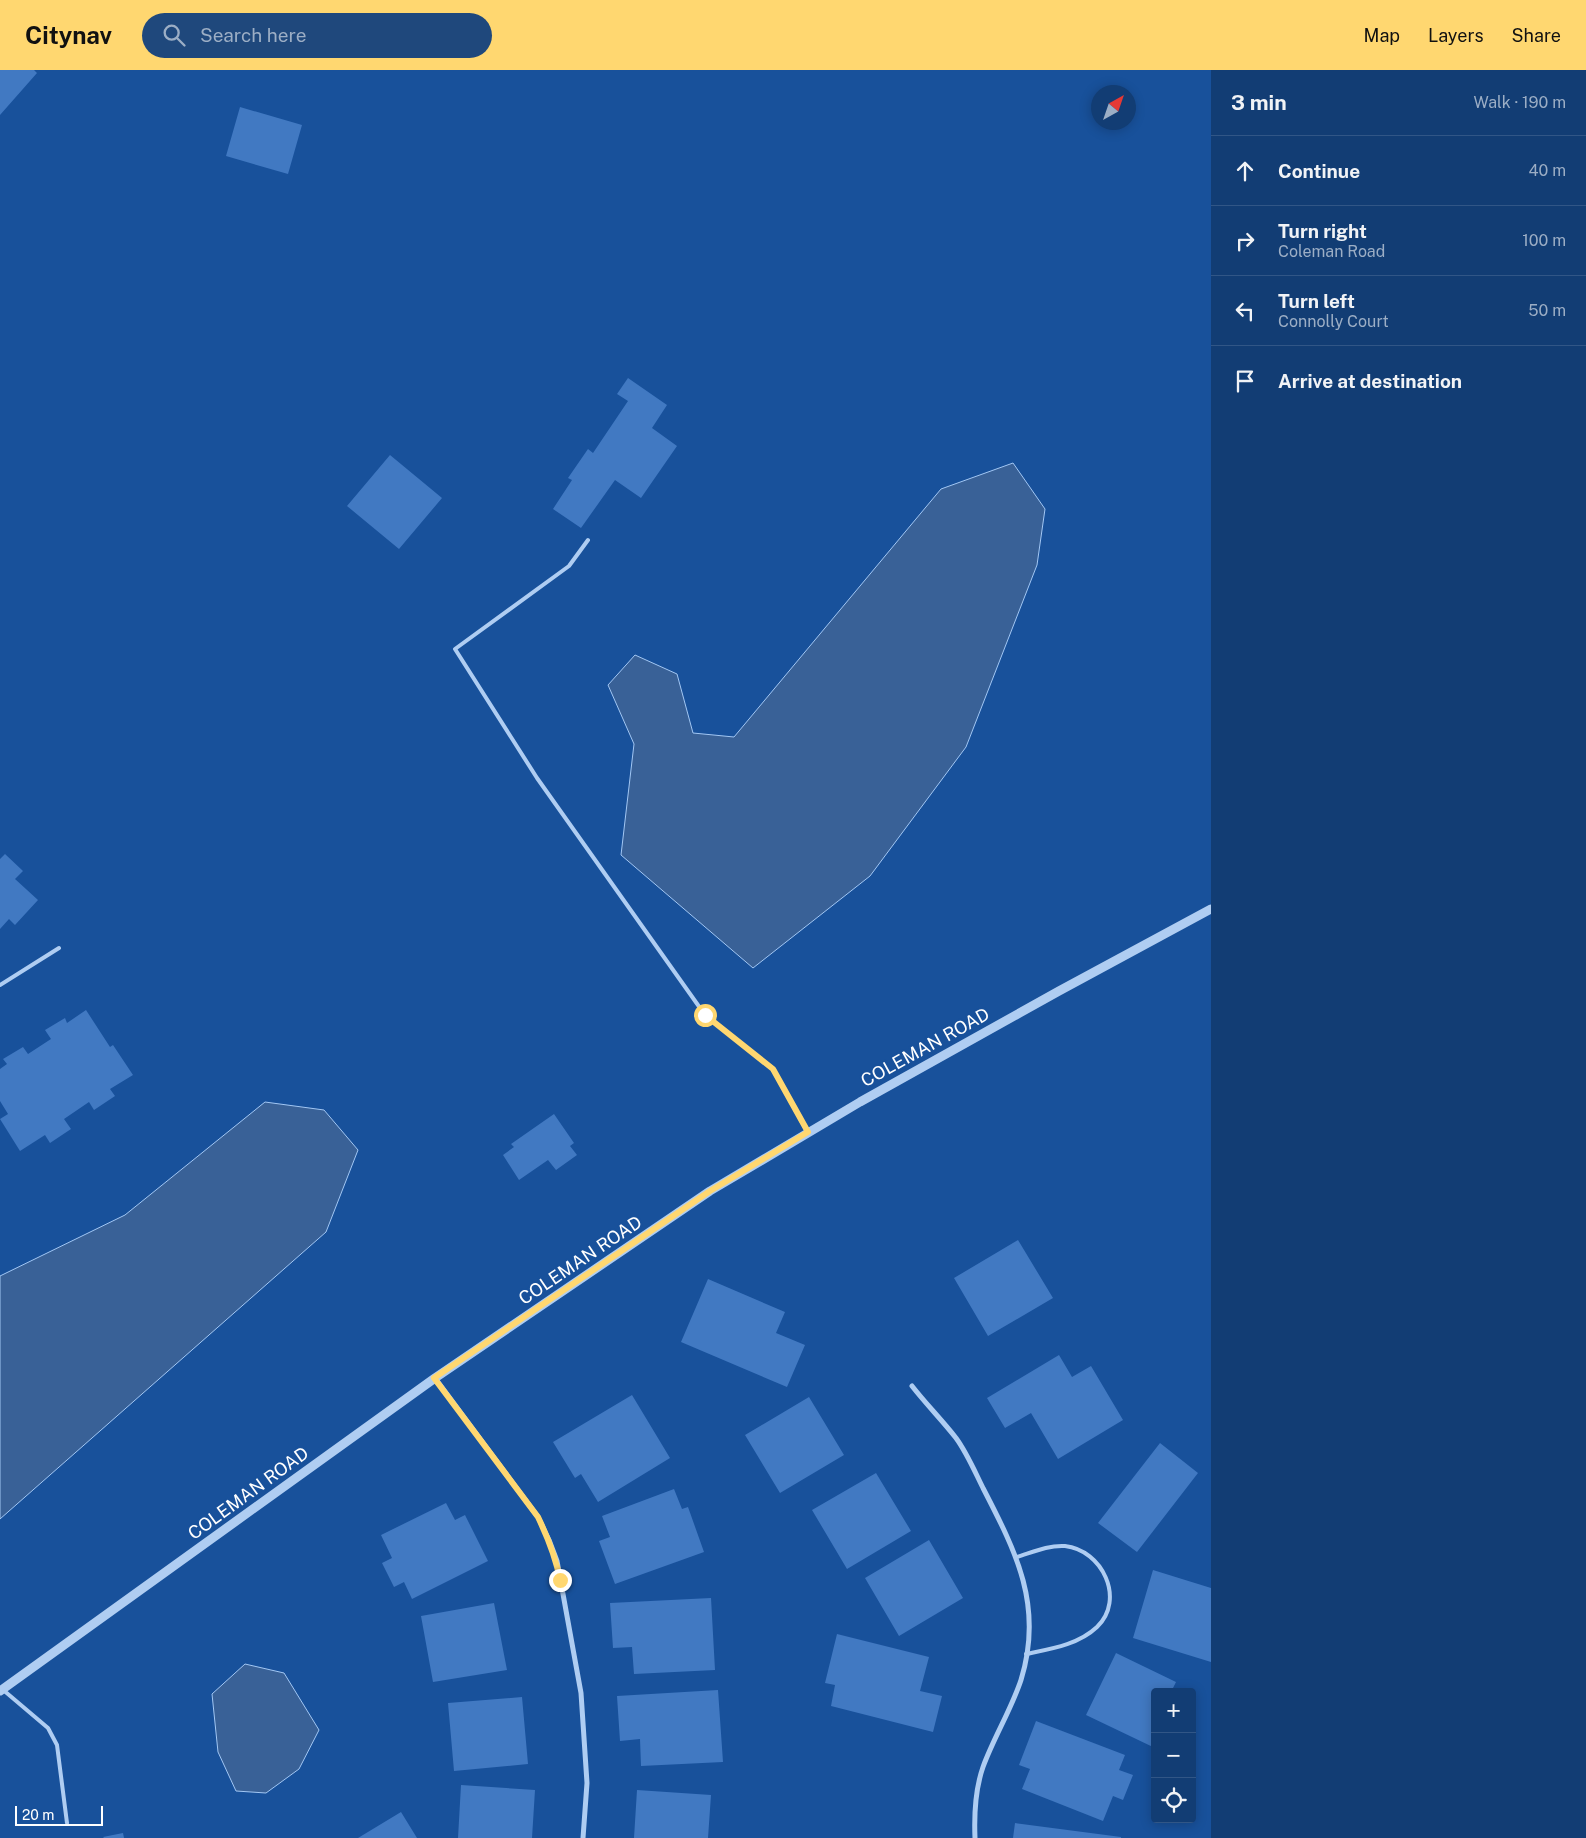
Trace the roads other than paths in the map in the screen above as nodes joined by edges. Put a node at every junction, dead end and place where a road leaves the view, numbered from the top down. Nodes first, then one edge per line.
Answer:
1 (588, 540) dead end
2 (1211, 908) edge
3 (59, 948) dead end
4 (0, 985) edge
5 (808, 1132) junction
6 (434, 1378) junction
7 (912, 1386) dead end
8 (1017, 1558) junction
9 (1026, 1654) junction
10 (1, 1690) edge
11 (67, 1823) dead end
12 (583, 1838) edge
13 (975, 1838) edge

1 - 5 lane
2 - 5 street, COLEMAN ROAD
3 - 4 lane
5 - 6 street, COLEMAN ROAD
6 - 10 street, COLEMAN ROAD
6 - 12 street
7 - 8 street
8 - 9 street
8 - 9 lane
9 - 13 street
10 - 11 lane

